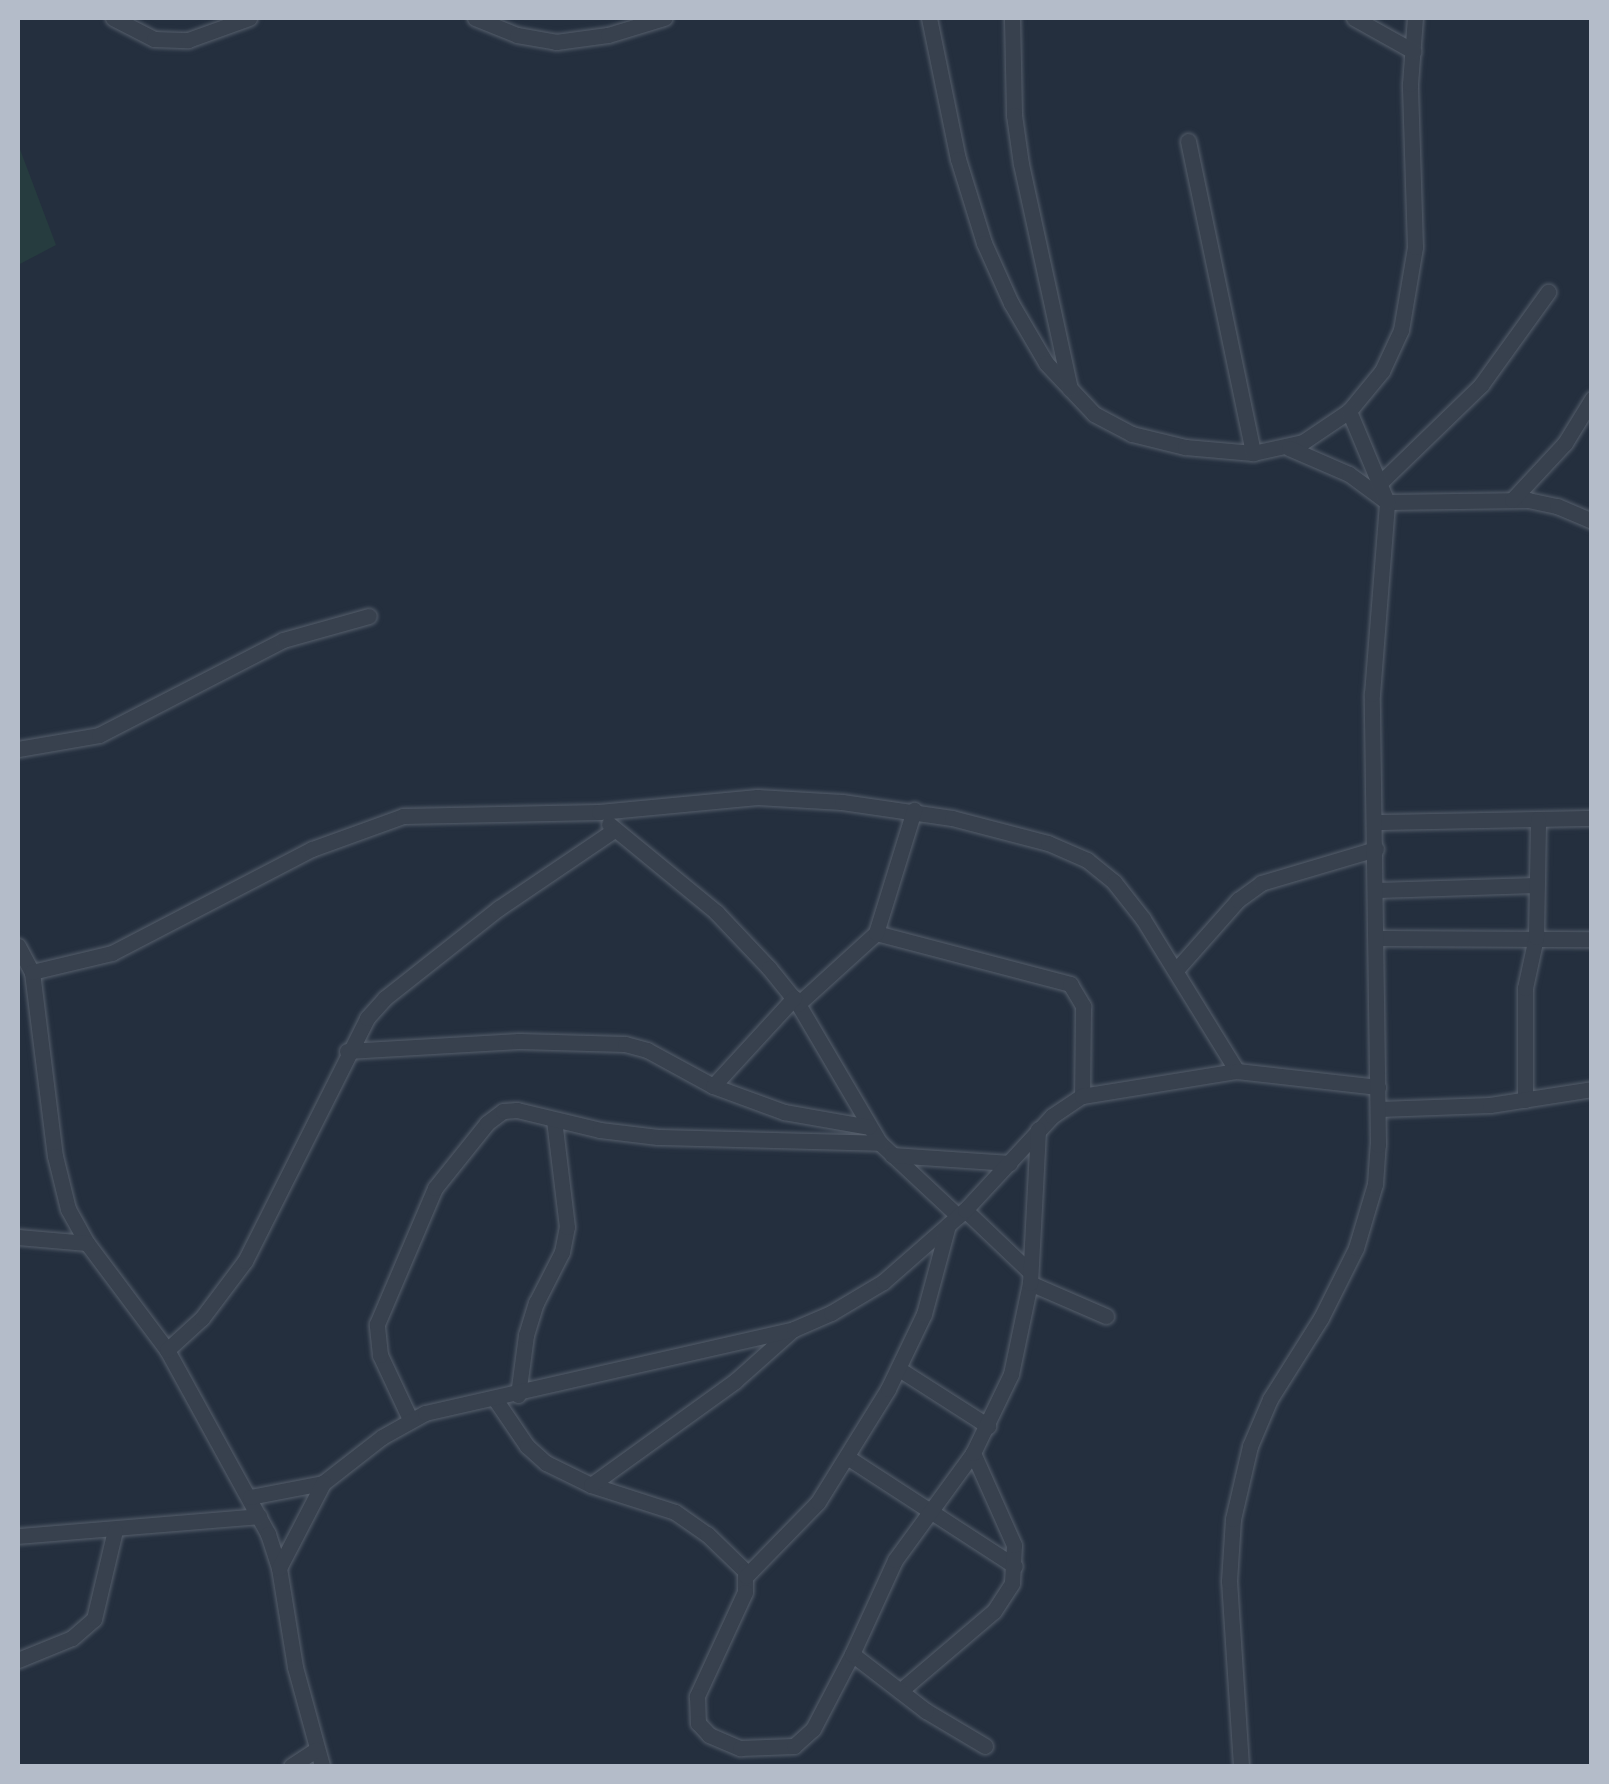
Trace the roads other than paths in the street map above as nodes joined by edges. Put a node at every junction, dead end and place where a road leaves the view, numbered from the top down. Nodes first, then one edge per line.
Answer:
1 (113, 18) edge
2 (249, 18) edge
3 (475, 18) edge
4 (664, 18) edge
5 (929, 18) edge
6 (1012, 18) edge
7 (1354, 18) edge
8 (1416, 18) edge
9 (1413, 52) junction
10 (1188, 141) dead end
11 (1548, 292) dead end
12 (1071, 392) junction
13 (1592, 399) edge
14 (1349, 411) junction
15 (1289, 448) junction
16 (1253, 453) junction
17 (1380, 484) junction
18 (1512, 500) junction
19 (1387, 502) junction
20 (1592, 521) edge
21 (369, 616) dead end
22 (18, 749) edge
23 (914, 810) junction
24 (599, 812) junction
25 (1538, 818) junction
26 (1592, 818) edge
27 (1376, 822) junction
28 (614, 830) junction
29 (1376, 849) junction
30 (1536, 886) junction
31 (1377, 890) junction
32 (876, 933) junction
33 (1377, 938) junction
34 (1536, 938) junction
35 (1592, 939) edge
36 (18, 946) edge
37 (1176, 970) junction
38 (32, 972) junction
39 (34, 990) junction
40 (18, 993) edge
41 (796, 1001) junction
42 (347, 1050) junction
43 (1237, 1071) junction
44 (713, 1086) junction
45 (1378, 1087) junction
46 (1592, 1088) edge
47 (1082, 1096) junction
48 (1524, 1100) junction
49 (1379, 1109) junction
50 (554, 1120) junction
51 (869, 1127) junction
52 (1038, 1129) junction
53 (880, 1143) junction
54 (892, 1155) junction
55 (1010, 1163) junction
56 (957, 1217) junction
57 (18, 1237) edge
58 (88, 1244) junction
59 (1030, 1278) junction
60 (1106, 1316) dead end
61 (794, 1329) junction
62 (167, 1350) junction
63 (899, 1369) junction
64 (518, 1395) junction
65 (495, 1398) junction
66 (410, 1419) junction
67 (988, 1426) junction
68 (973, 1453) junction
69 (848, 1457) junction
70 (323, 1483) junction
71 (592, 1485) junction
72 (250, 1497) junction
73 (929, 1510) junction
74 (260, 1516) junction
75 (115, 1530) junction
76 (18, 1536) edge
77 (1015, 1566) junction
78 (280, 1568) junction
79 (746, 1576) junction
80 (852, 1654) junction
81 (18, 1660) edge
82 (900, 1691) junction
83 (986, 1746) dead end
84 (319, 1759) edge
85 (291, 1766) edge
86 (1240, 1766) edge

1 - 2 street
3 - 4 street
5 - 12 street
6 - 12 street
7 - 9 street
8 - 9 street
9 - 14 street
10 - 16 street
11 - 17 street
12 - 16 street
13 - 18 street
14 - 15 street
14 - 17 street
15 - 16 street
15 - 19 street
17 - 19 street
18 - 19 street
18 - 20 street
19 - 27 street
21 - 22 street
23 - 24 street
23 - 32 street
23 - 37 street
24 - 28 street
24 - 38 street
25 - 26 street
25 - 27 street
25 - 30 street
27 - 29 street
28 - 41 street
28 - 42 street
29 - 31 street
29 - 37 street
30 - 31 street
30 - 34 street
31 - 33 street
32 - 41 street
32 - 47 street
33 - 34 street
33 - 45 street
34 - 35 street
34 - 48 street
36 - 38 street
37 - 43 street
38 - 39 street
39 - 40 street
39 - 58 street
41 - 44 street
41 - 51 street
42 - 44 street
42 - 62 street
43 - 45 street
43 - 47 street
44 - 51 street
45 - 49 street
46 - 48 street
47 - 52 street
48 - 49 street
49 - 86 street
50 - 53 street
50 - 64 street
50 - 66 street
51 - 53 street
52 - 55 street
52 - 59 street
53 - 54 street
54 - 55 street
54 - 56 street
55 - 56 street
56 - 59 street
56 - 61 street
56 - 63 street
57 - 58 street
58 - 62 street
59 - 60 street
59 - 67 street
61 - 64 street
61 - 71 street
62 - 72 street
63 - 67 street
63 - 69 street
64 - 65 street
65 - 66 street
65 - 71 street
66 - 70 street
67 - 68 street
68 - 73 street
68 - 77 street
69 - 73 street
69 - 79 street
70 - 72 street
70 - 78 street
71 - 79 street
72 - 74 street
73 - 77 street
73 - 80 street
74 - 75 street
74 - 78 street
75 - 76 street
75 - 81 street
77 - 82 street
78 - 84 street
79 - 80 street
80 - 82 street
82 - 83 street
84 - 85 street

